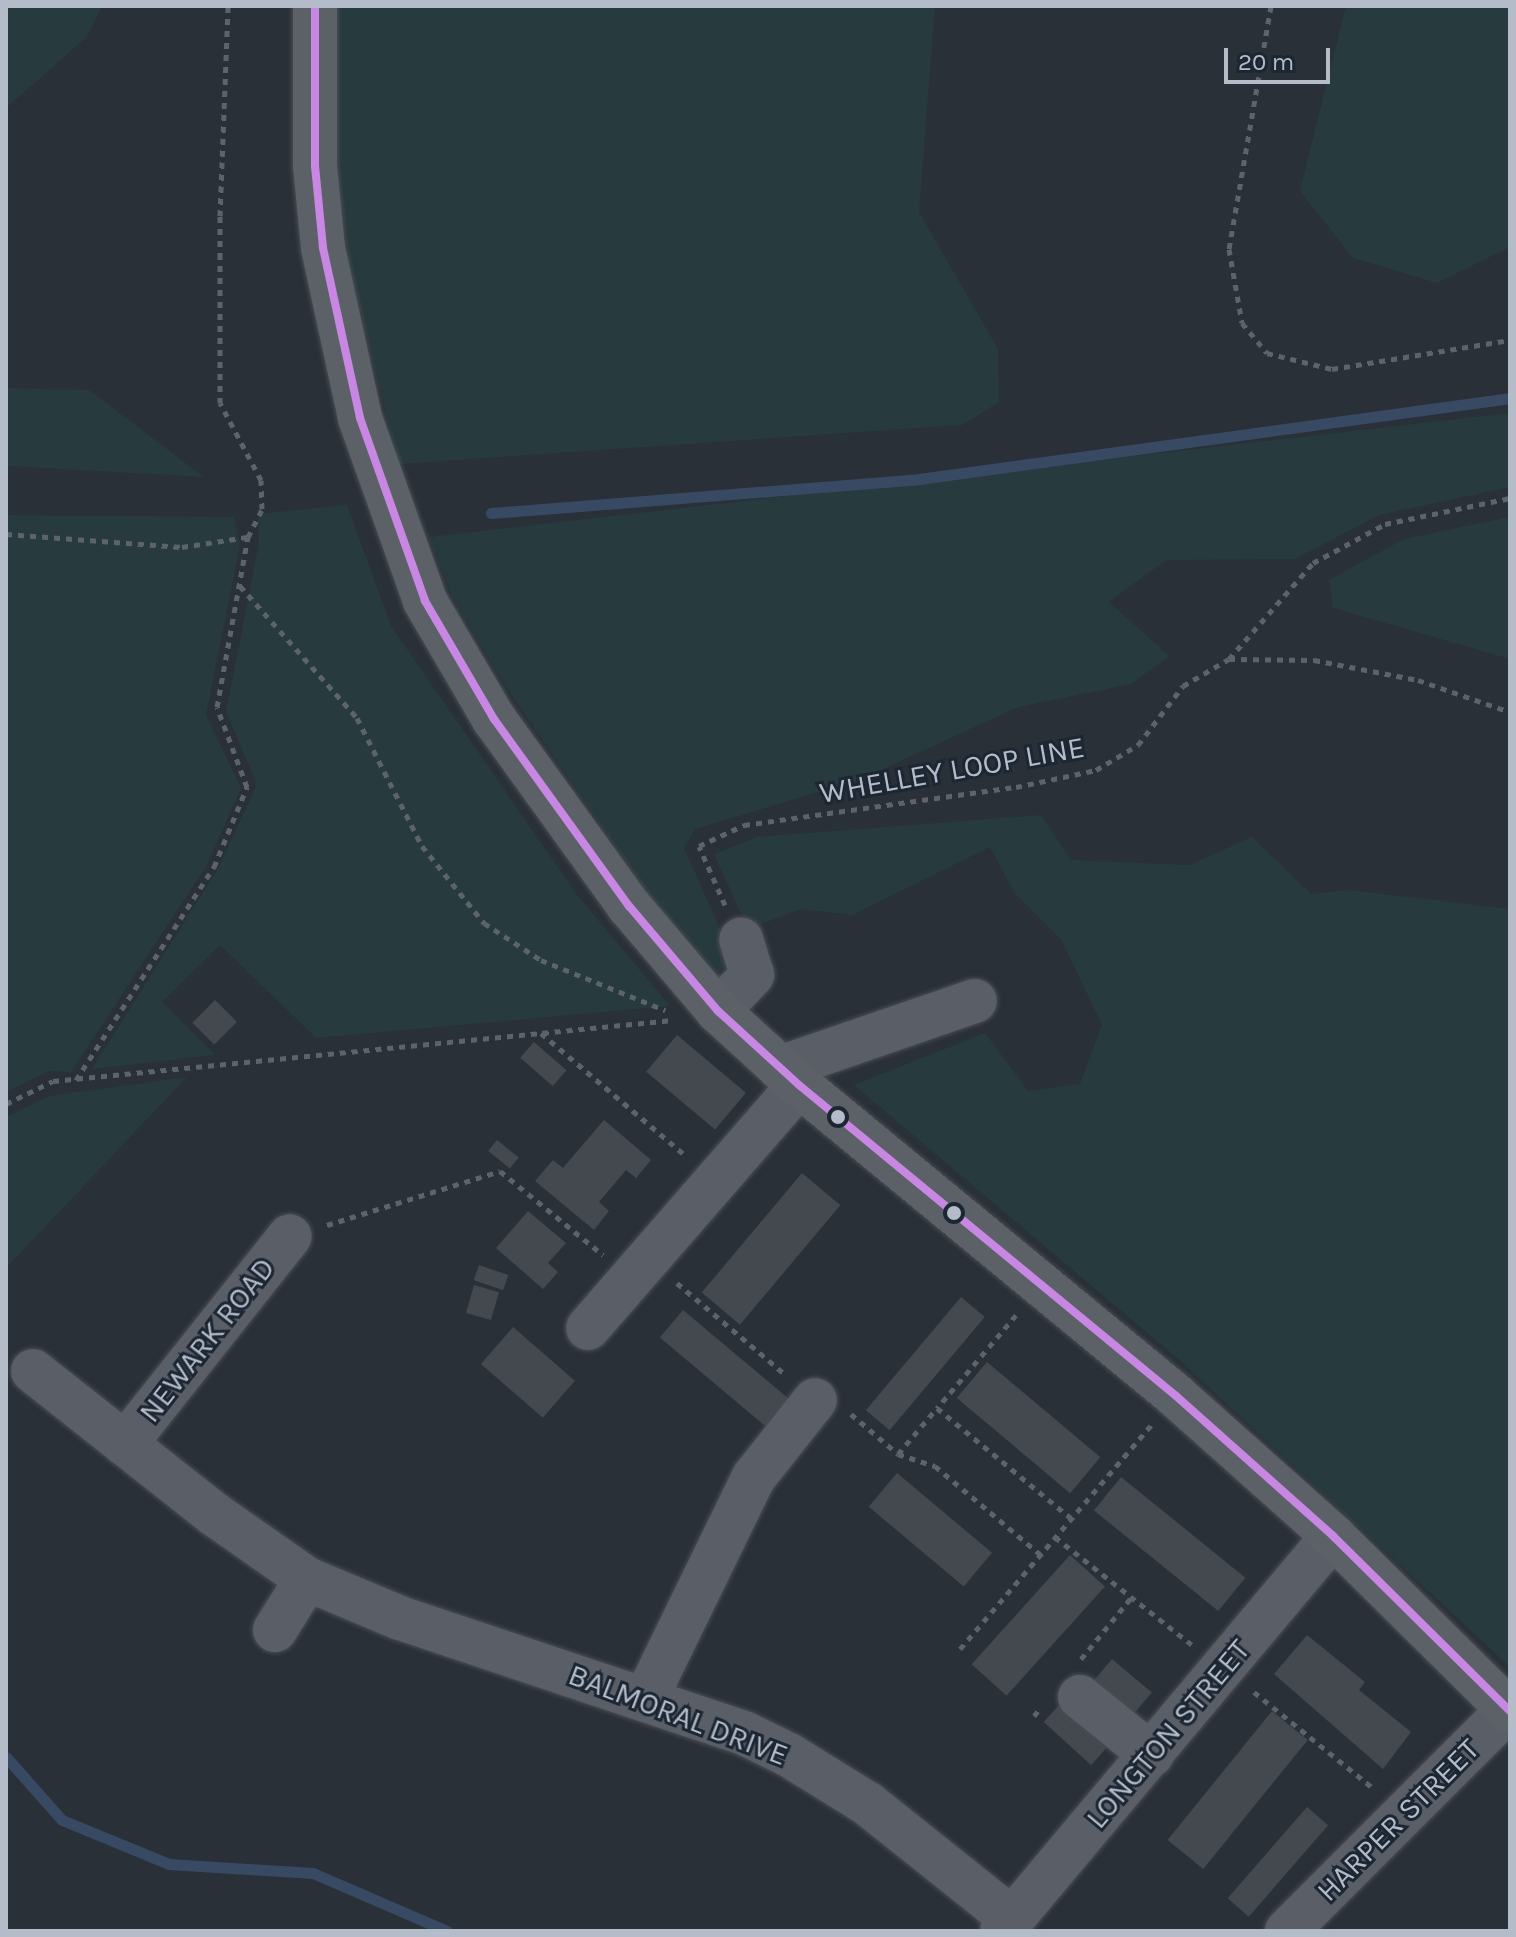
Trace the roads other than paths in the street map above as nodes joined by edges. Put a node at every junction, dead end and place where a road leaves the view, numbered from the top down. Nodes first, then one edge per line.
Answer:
1 (315, 6) edge
2 (741, 940) road end
3 (975, 1001) dead end
4 (718, 1011) junction
5 (789, 1076) junction
6 (290, 1236) road end
7 (588, 1328) dead end
8 (33, 1371) dead end
9 (815, 1400) road end
10 (125, 1444) junction
11 (1333, 1536) junction
12 (307, 1579) junction
13 (275, 1630) dead end
14 (1080, 1697) dead end
15 (646, 1698) junction
16 (1509, 1710) edge
17 (1152, 1755) junction
18 (1007, 1925) edge
19 (1287, 1931) edge

1 - 4 main road
2 - 4 street
3 - 5 street
4 - 5 main road
5 - 7 street
5 - 11 main road
6 - 10 street, NEWARK ROAD
8 - 10 street, BALMORAL DRIVE
9 - 15 street
10 - 12 street, BALMORAL DRIVE
11 - 16 main road
11 - 17 street, LONGTON STREET
12 - 13 street
12 - 15 street, BALMORAL DRIVE
14 - 17 street
15 - 18 street, BALMORAL DRIVE
16 - 19 street, HARPER STREET
17 - 18 street, LONGTON STREET

